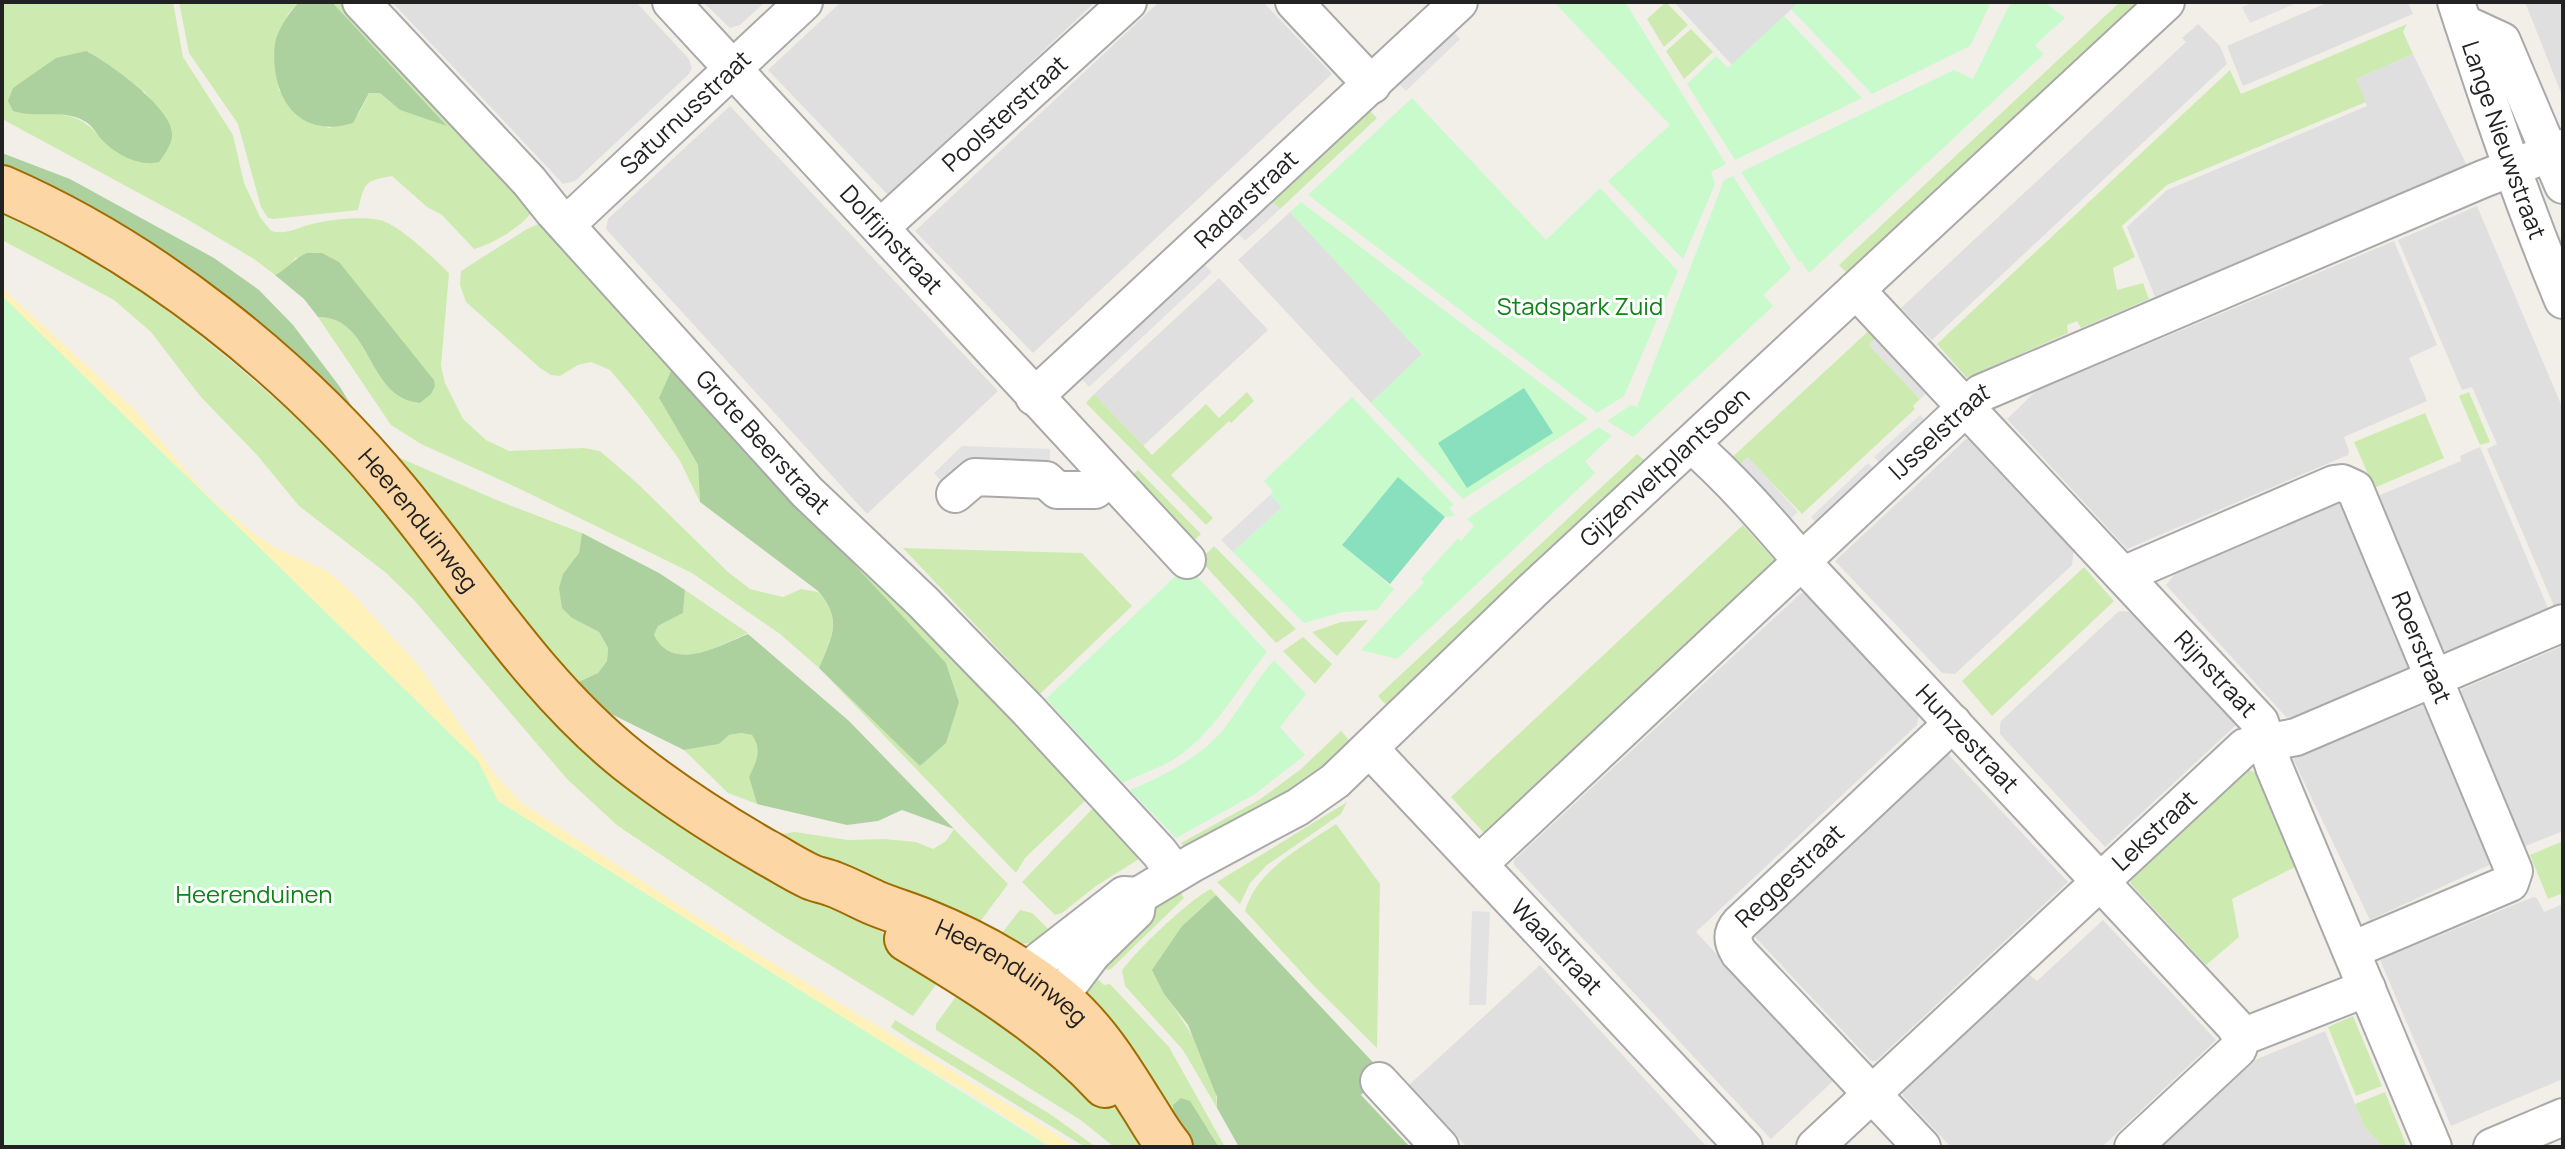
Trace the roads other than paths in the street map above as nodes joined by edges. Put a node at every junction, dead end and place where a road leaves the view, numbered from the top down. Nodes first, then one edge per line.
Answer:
1 (361, 2) edge
2 (671, 2) edge
3 (804, 2) edge
4 (1128, 2) edge
5 (1294, 2) edge
6 (1459, 2) edge
7 (2166, 2) edge
8 (2459, 13) edge
9 (734, 69) junction
10 (1372, 85) junction
11 (2559, 162) edge
12 (2511, 169) junction
13 (2, 188) edge
14 (566, 225) junction
15 (881, 227) junction
16 (1856, 290) junction
17 (2563, 300) edge
18 (1034, 397) junction
19 (1965, 408) junction
20 (1691, 444) junction
21 (1110, 478) junction
22 (955, 494) dead end
23 (1187, 560) dead end
24 (1802, 561) junction
25 (2123, 575) junction
26 (2563, 623) edge
27 (2434, 677) junction
28 (1953, 723) junction
29 (2266, 742) junction
30 (1370, 749) junction
31 (1479, 864) junction
32 (1175, 873) junction
33 (2101, 881) junction
34 (2352, 950) junction
35 (2367, 988) junction
36 (1032, 1000) junction
37 (2242, 1037) junction
38 (1379, 1081) dead end
39 (1872, 1093) junction
40 (2559, 1128) edge
41 (1164, 1139) edge
42 (1440, 1147) edge
43 (1744, 1147) edge
44 (1815, 1147) edge
45 (1922, 1147) edge
46 (2133, 1147) edge
47 (2433, 1147) edge
48 (2492, 1147) edge

1 - 14 street, Grote Beerstraat
2 - 9 street, Dolfijnstraat
3 - 9 street, Saturnusstraat
4 - 15 street, Poolsterstraat
5 - 10 street
6 - 10 street, Radarstraat
7 - 16 street, Gijzenveltplantsoen
8 - 11 street, Lange Nieuwstraat
8 - 12 street, Lange Nieuwstraat
9 - 14 street, Saturnusstraat
9 - 15 street, Dolfijnstraat
10 - 18 street, Radarstraat
11 - 12 street, IJsselstraat
12 - 17 street, Lange Nieuwstraat
12 - 19 street, IJsselstraat
13 - 36 main road, Heerenduinweg
14 - 32 street, Grote Beerstraat
15 - 18 street, Dolfijnstraat
16 - 19 street, Rijnstraat
16 - 20 street, Gijzenveltplantsoen
18 - 21 street, Dolfijnstraat
19 - 24 street, IJsselstraat
19 - 25 street, Rijnstraat
20 - 24 street, Hunzestraat
20 - 30 street, Gijzenveltplantsoen
21 - 22 street
21 - 23 street, Dolfijnstraat
24 - 28 street, Hunzestraat
24 - 31 street, IJsselstraat
25 - 27 street, Roerstraat
25 - 29 street, Rijnstraat
26 - 27 street, Lekstraat
27 - 29 street, Lekstraat
27 - 34 street, Roerstraat
28 - 33 street, Hunzestraat
28 - 39 street, Reggestraat
29 - 33 street, Lekstraat
29 - 34 street, Rijnstraat
30 - 31 street, Waalstraat
30 - 32 street, Gijzenveltplantsoen
31 - 43 street, Waalstraat
32 - 36 street, Gijzenveltplantsoen
33 - 37 street, Hunzestraat
33 - 39 street, Lekstraat
34 - 35 street, Rijnstraat
35 - 37 street
35 - 47 street, Rijnstraat
36 - 41 main road, Heerenduinweg
37 - 46 street
38 - 42 street
39 - 44 street, Lekstraat
39 - 45 street, Reggestraat
40 - 48 street

